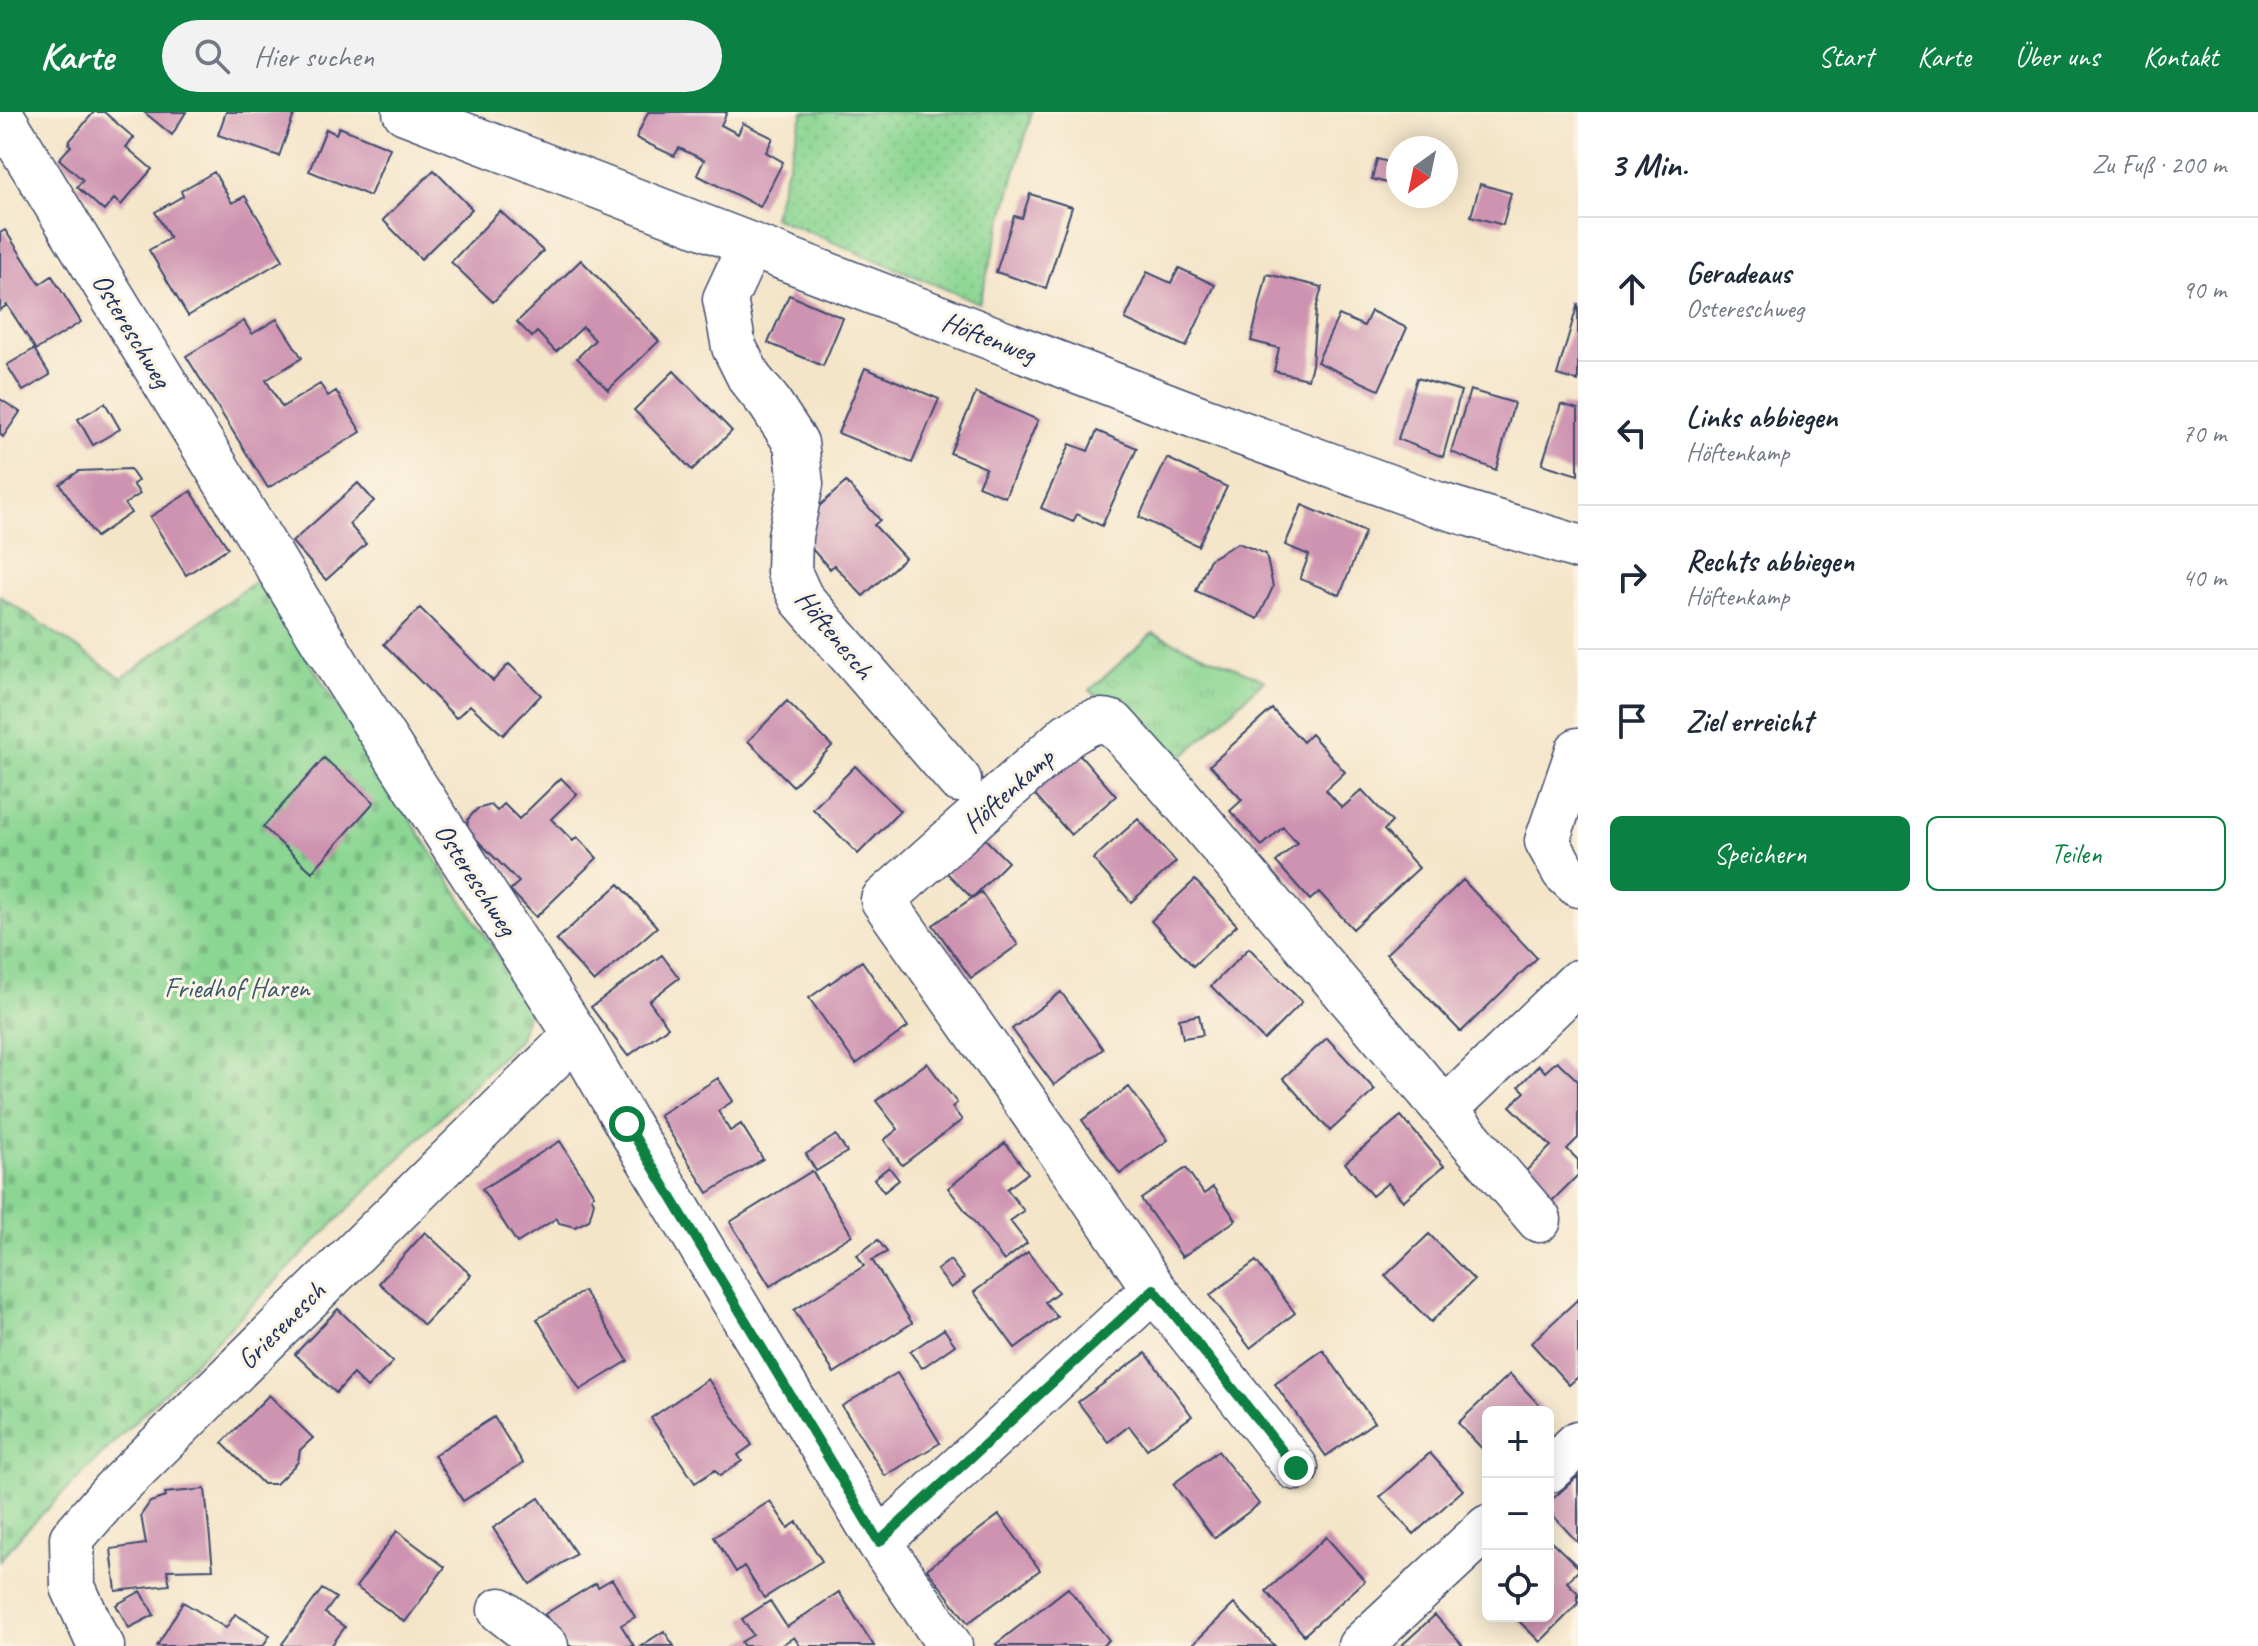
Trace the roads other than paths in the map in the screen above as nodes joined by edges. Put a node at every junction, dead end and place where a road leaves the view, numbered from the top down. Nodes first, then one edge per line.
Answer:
1 (405, 112) edge
2 (0, 113) edge
3 (750, 245) junction
4 (1578, 547) edge
5 (1578, 750) edge
6 (959, 780) dead end
7 (1578, 885) edge
8 (1578, 982) edge
9 (576, 1035) junction
10 (1445, 1110) junction
11 (1539, 1220) dead end
12 (1154, 1289) junction
13 (1578, 1443) edge
14 (1554, 1465) edge
15 (1296, 1468) dead end
16 (1482, 1533) edge
17 (879, 1542) junction
18 (500, 1610) dead end
19 (102, 1646) edge
20 (546, 1646) edge
21 (950, 1646) edge
22 (1360, 1646) edge

1 - 3 street, Höftenweg
2 - 9 street, Ostereschweg
3 - 4 street, Höftenweg
3 - 6 street, Höftenesch
5 - 7 street
8 - 10 street
9 - 17 street, Ostereschweg
9 - 19 street, Griesenesch
10 - 11 street, Höftenkamp
10 - 12 street, Höftenkamp
12 - 15 street, Höftenkamp
12 - 17 street
13 - 14 street
16 - 22 street
17 - 21 street, Ostereschweg
18 - 20 street

